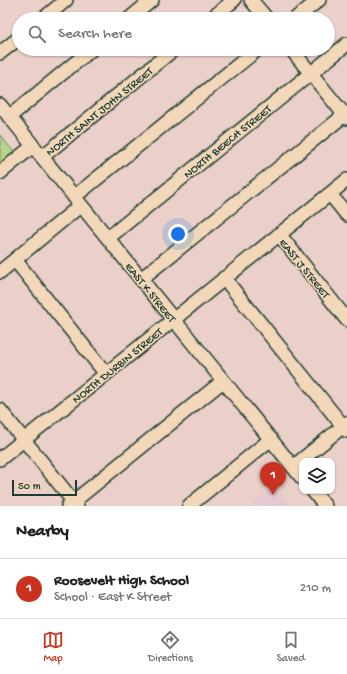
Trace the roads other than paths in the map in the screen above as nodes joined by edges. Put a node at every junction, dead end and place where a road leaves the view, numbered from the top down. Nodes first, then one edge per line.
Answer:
1 (66, 0) edge
2 (152, 0) edge
3 (234, 0) edge
4 (251, 0) edge
5 (319, 0) edge
6 (51, 12) edge
7 (137, 12) edge
8 (219, 12) edge
9 (260, 12) edge
10 (304, 12) edge
11 (12, 44) edge
12 (347, 44) edge
13 (0, 53) edge
14 (335, 54) edge
15 (83, 56) edge
16 (165, 56) edge
17 (250, 56) edge
18 (297, 56) edge
19 (333, 56) edge
20 (311, 74) junction
21 (0, 106) edge
22 (346, 116) edge
23 (9, 117) junction
24 (33, 146) junction
25 (42, 157) junction
26 (0, 173) edge
27 (347, 180) edge
28 (330, 194) junction
29 (77, 201) junction
30 (347, 215) edge
31 (279, 234) junction
32 (108, 238) junction
33 (15, 260) junction
34 (0, 272) edge
35 (224, 278) junction
36 (141, 279) junction
37 (174, 319) junction
38 (347, 320) edge
39 (106, 374) junction
40 (223, 381) junction
41 (0, 410) edge
42 (346, 426) edge
43 (271, 439) junction
44 (24, 440) junction
45 (0, 459) edge
46 (293, 467) junction
47 (299, 474) edge
48 (73, 505) edge
49 (189, 506) edge

1 - 6 street
2 - 7 street
3 - 8 street
4 - 9 street
5 - 10 street
11 - 13 street
12 - 14 street, NORTH BEECH STREET
15 - 23 street
16 - 25 street, NORTH SAINT JOHN STREET
17 - 29 street
18 - 20 street
19 - 20 street, NORTH BEECH STREET
20 - 22 street
20 - 32 street, NORTH BEECH STREET
21 - 23 street, EAST K STREET
22 - 36 street
23 - 24 street, EAST K STREET
24 - 25 street, EAST K STREET
24 - 26 street
25 - 29 street, EAST K STREET
27 - 28 street, NORTH DURBIN STREET
28 - 30 street
28 - 31 street, NORTH DURBIN STREET
29 - 32 street, EAST K STREET
29 - 33 street
31 - 35 street, NORTH DURBIN STREET
31 - 38 street, EAST J STREET
32 - 36 street, EAST K STREET
33 - 34 street
33 - 39 street
35 - 37 street, NORTH DURBIN STREET
35 - 42 street
36 - 37 street, EAST K STREET
37 - 39 street, NORTH DURBIN STREET
37 - 40 street, EAST K STREET
39 - 44 street, NORTH DURBIN STREET
40 - 43 street, EAST K STREET
40 - 48 street
41 - 44 street
42 - 46 street
43 - 46 street, EAST K STREET
43 - 49 street
44 - 45 street, NORTH DURBIN STREET
44 - 48 street
46 - 47 street, EAST K STREET

